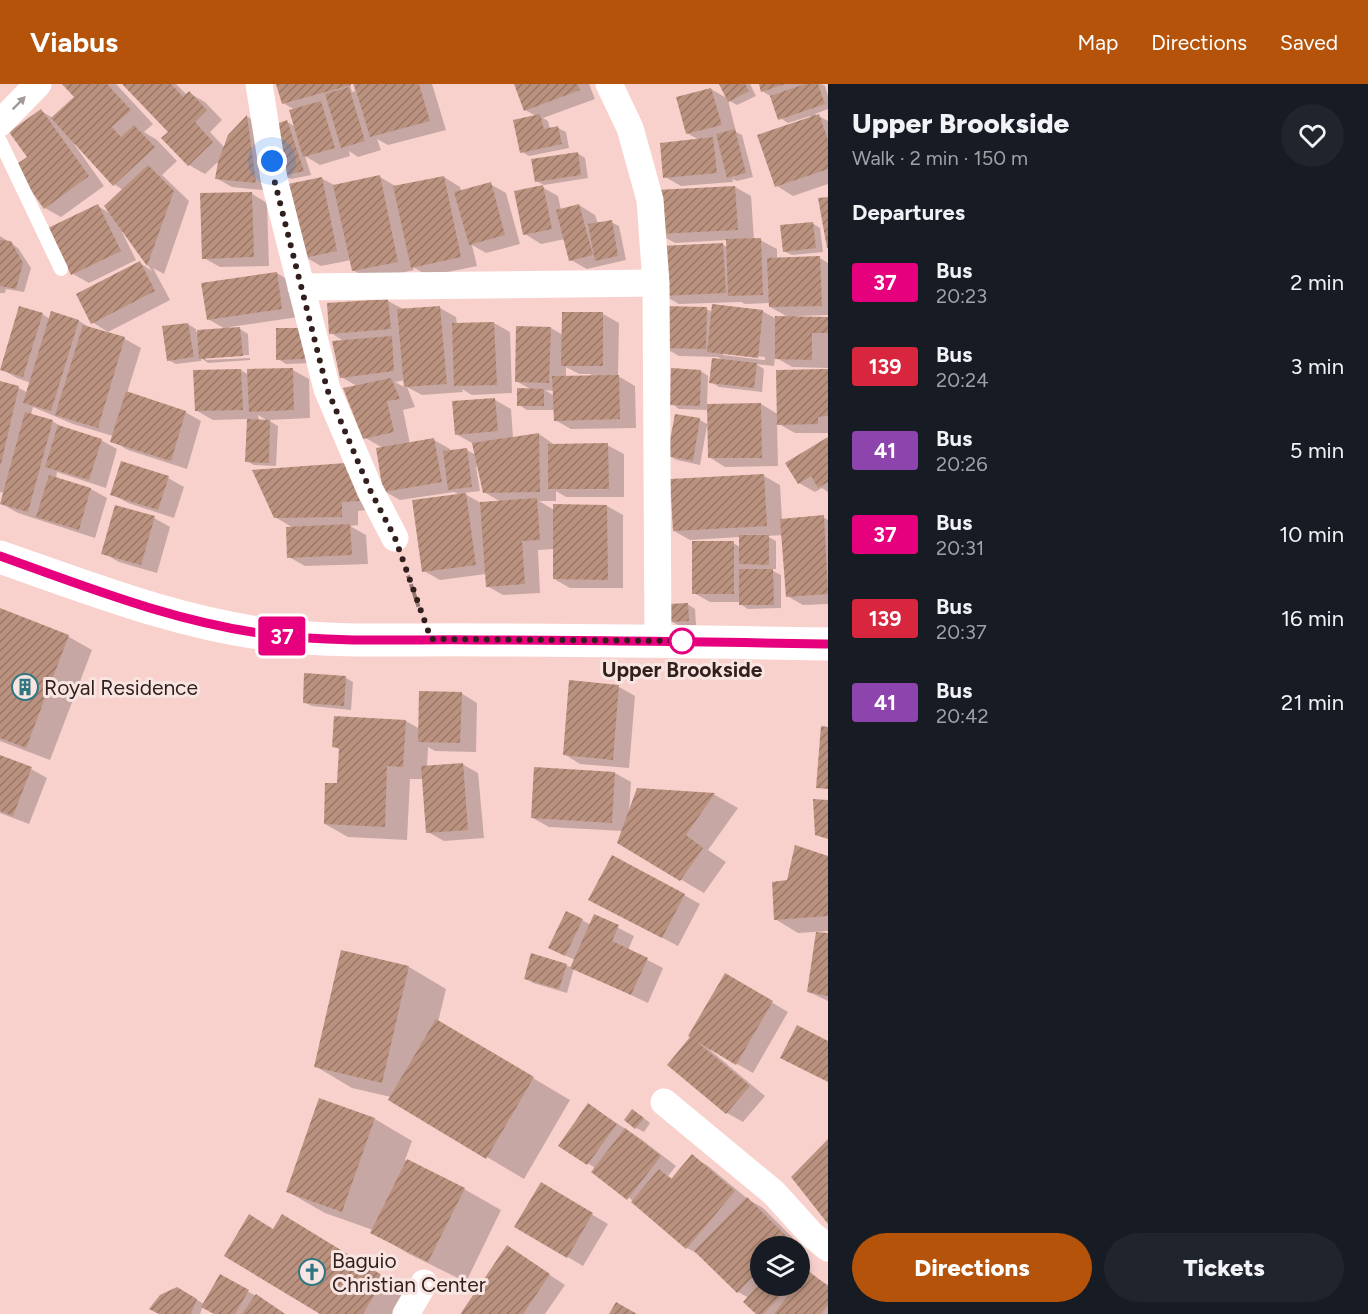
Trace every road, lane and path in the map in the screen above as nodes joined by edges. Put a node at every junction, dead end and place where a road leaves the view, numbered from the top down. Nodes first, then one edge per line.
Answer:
1 (39, 84) edge
2 (259, 84) edge
3 (609, 84) edge
4 (0, 123) edge
5 (0, 141) edge
6 (61, 269) dead end
7 (656, 283) junction
8 (301, 287) junction
9 (395, 538) joint
10 (0, 556) edge
11 (431, 639) junction
12 (658, 641) junction
13 (828, 644) edge
14 (664, 1102) dead end
15 (828, 1248) edge
16 (424, 1283) dead end
17 (406, 1314) edge

4 -> 1 street
2 - 8 street
3 - 7 street
5 - 6 lane
7 - 8 street
7 - 12 street
8 - 9 street
9 - 11 path
10 - 11 main road
11 - 12 main road
12 - 13 main road
14 - 15 street
16 - 17 street

